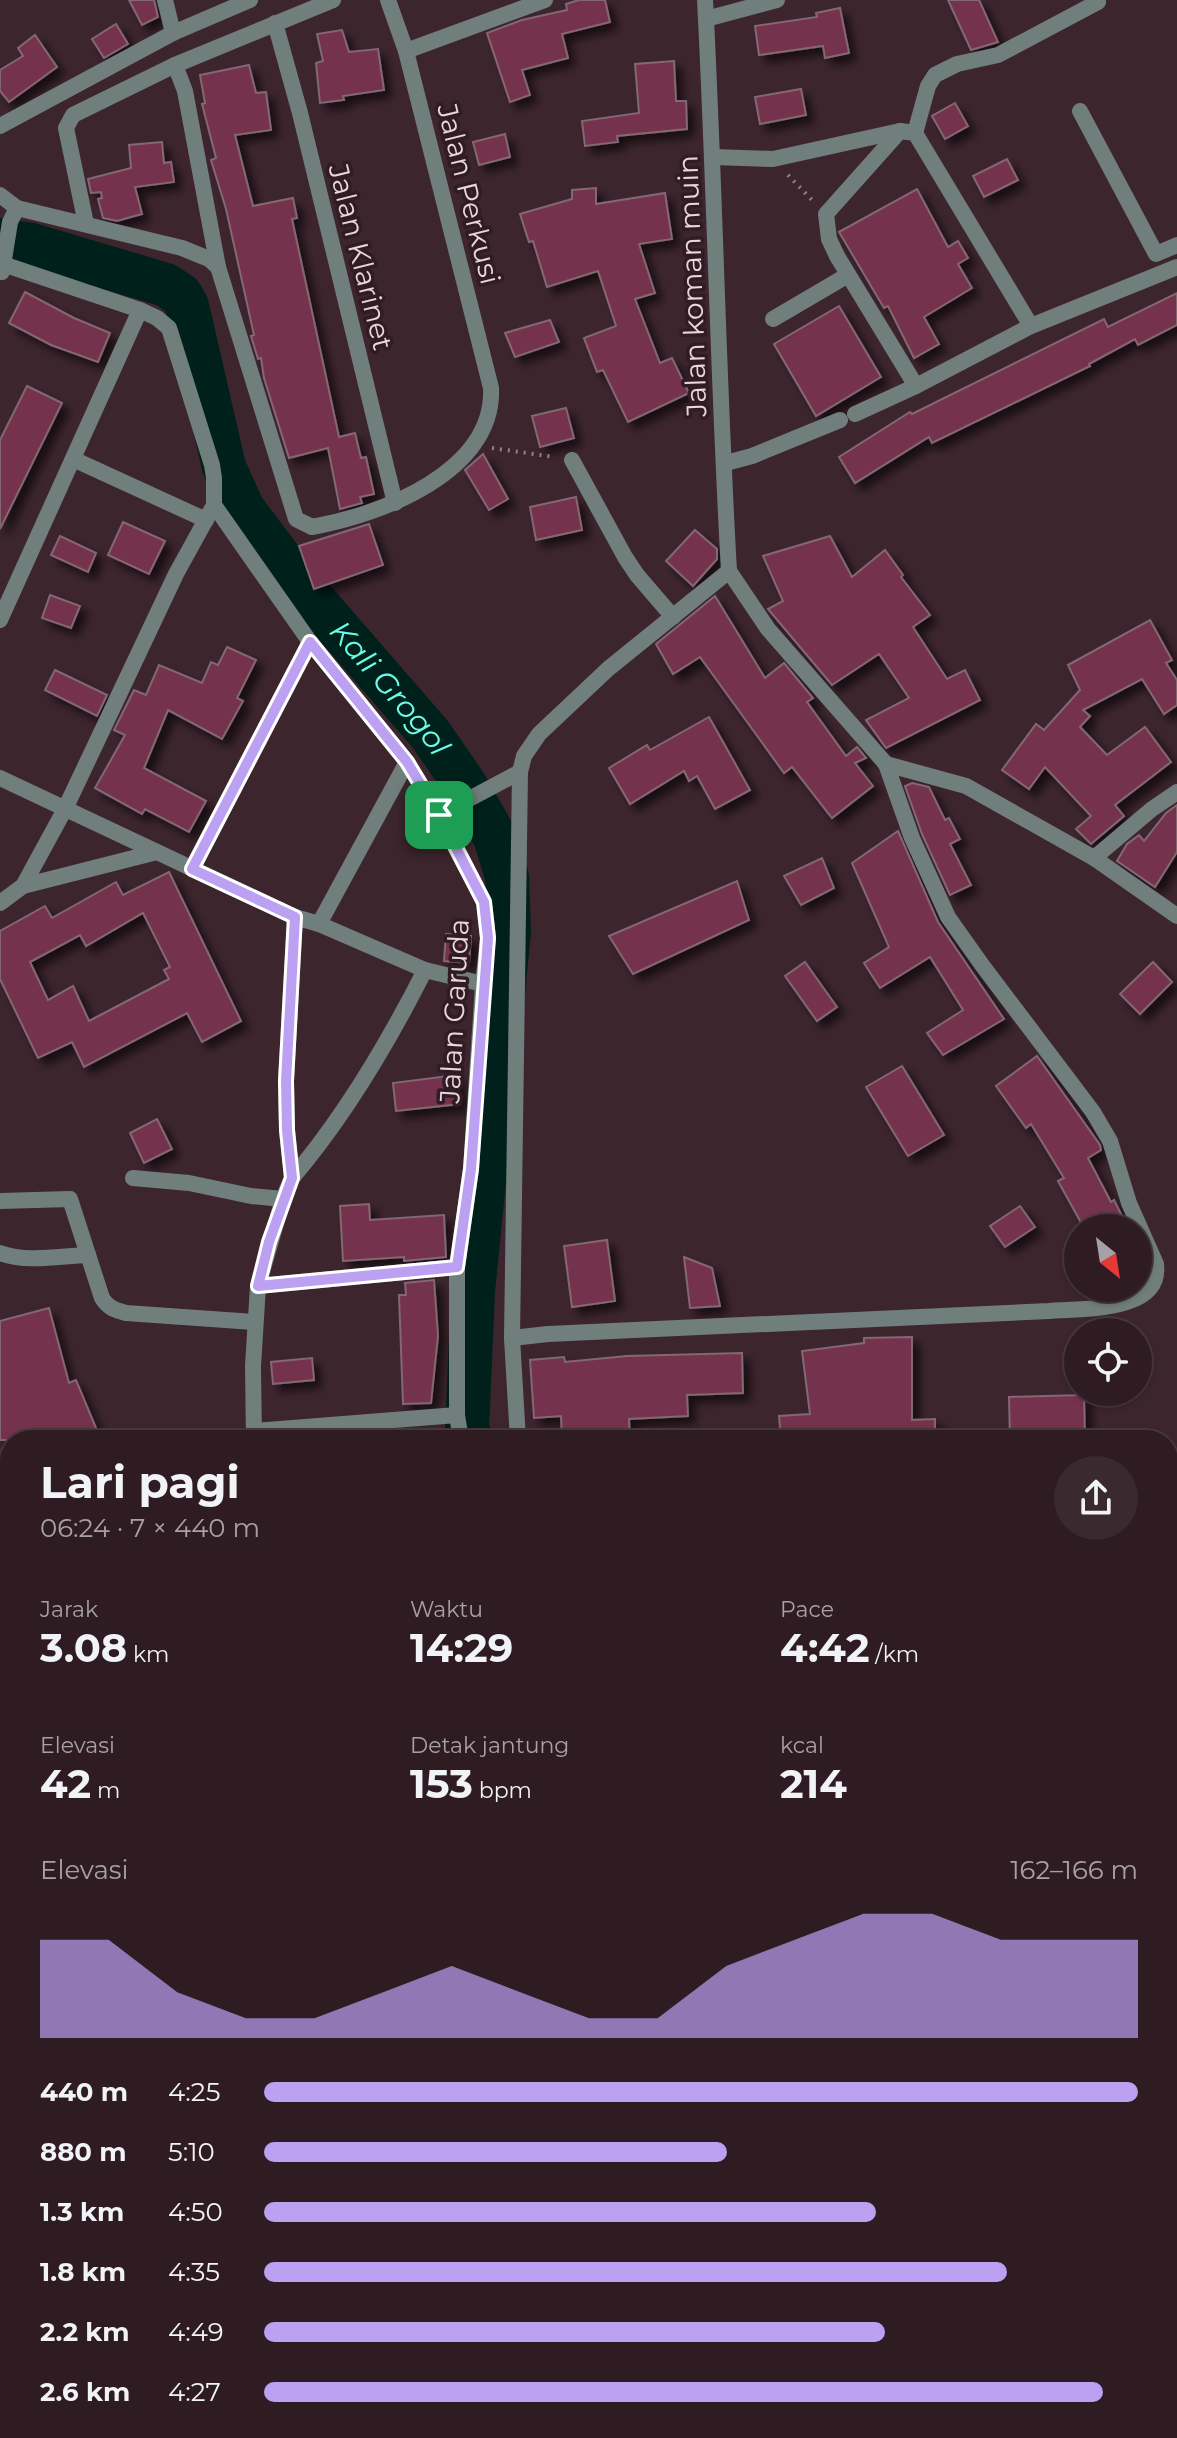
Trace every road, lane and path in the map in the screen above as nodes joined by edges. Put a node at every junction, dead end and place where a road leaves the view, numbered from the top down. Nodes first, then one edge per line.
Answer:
1 (165, 0) edge
2 (250, 0) edge
3 (333, 0) edge
4 (388, 0) edge
5 (545, 0) edge
6 (705, 0) edge
7 (777, 0) edge
8 (1098, 2) edge
9 (706, 19) junction
10 (275, 23) junction
11 (173, 33) junction
12 (406, 51) junction
13 (175, 65) junction
14 (1080, 111) dead end
15 (0, 126) edge
16 (907, 132) junction
17 (714, 157) junction
18 (773, 159) junction
19 (0, 195) edge
20 (826, 214) junction
21 (14, 215) junction
22 (86, 224) junction
23 (1177, 245) edge
24 (2, 264) edge
25 (218, 267) junction
26 (1177, 267) edge
27 (848, 275) junction
28 (140, 310) junction
29 (773, 319) dead end
30 (1031, 326) junction
31 (916, 386) junction
32 (474, 446) junction
33 (73, 459) junction
34 (572, 460) joint
35 (726, 463) junction
36 (395, 503) junction
37 (214, 505) junction
38 (206, 520) junction
39 (729, 571) junction
40 (673, 617) junction
41 (0, 620) edge
42 (310, 642) junction
43 (407, 762) junction
44 (886, 764) junction
45 (520, 772) junction
46 (0, 778) edge
47 (1177, 792) edge
48 (65, 809) junction
49 (439, 815) junction
50 (157, 852) junction
51 (1094, 858) junction
52 (192, 869) junction
53 (23, 886) junction
54 (0, 903) edge
55 (1177, 916) edge
56 (295, 917) junction
57 (319, 924) junction
58 (425, 970) junction
59 (483, 984) junction
60 (133, 1178) dead end
61 (292, 1178) junction
62 (283, 1199) junction
63 (0, 1201) edge
64 (0, 1253) edge
65 (88, 1255) junction
66 (457, 1267) junction
67 (258, 1286) junction
68 (254, 1322) junction
69 (512, 1338) junction
70 (457, 1415) junction
71 (254, 1430) edge
72 (307, 1430) edge
73 (459, 1430) edge
74 (517, 1430) edge

1 - 11 street
2 - 11 street
3 - 10 street
4 - 12 street, Jalan Perkusi
5 - 12 street
6 - 9 street, Jalan koman muin
7 - 9 street
8 - 16 street
9 - 17 street, Jalan koman muin
10 - 13 street
10 - 36 street, Jalan Klarinet
11 - 15 street
12 - 32 street, Jalan Perkusi
13 - 22 street
13 - 25 street
14 - 23 street
16 - 18 street
16 - 20 street
16 - 30 street
17 - 18 street
17 - 35 street, Jalan koman muin
18 - 20 path
19 - 21 street
20 - 27 street
21 - 22 street
21 - 24 street
22 - 25 street
24 - 28 street
25 - 36 street
26 - 30 street
27 - 29 street
27 - 31 street
28 - 33 street
28 - 37 street
30 - 31 street
31 - 35 street
32 - 34 path
32 - 36 street
33 - 38 street
33 - 41 street
34 - 40 street
35 - 39 street, Jalan koman muin
37 - 38 street
37 - 42 street, Jalan Garuda
38 - 48 street
39 - 40 street
39 - 44 street
40 - 45 street
42 - 43 street, Jalan Garuda
42 - 52 street
43 - 49 street, Jalan Garuda
43 - 57 street
44 - 51 street
44 - 69 street
45 - 49 street
45 - 69 street
46 - 48 street
47 - 51 street
48 - 50 street
48 - 53 street
49 - 59 street, Jalan Garuda
50 - 52 street
50 - 53 street
51 - 55 street
52 - 56 street
53 - 54 street
56 - 57 street
56 - 61 street
57 - 58 street
58 - 59 street
58 - 61 street
59 - 66 street, Jalan Garuda
60 - 62 street
61 - 62 street
62 - 67 street
63 - 65 street
64 - 65 street
65 - 68 street
66 - 67 street
66 - 70 street, Jalan Garuda
67 - 68 street
68 - 71 street
69 - 74 street
70 - 72 street
70 - 73 street, Jalan Garuda

